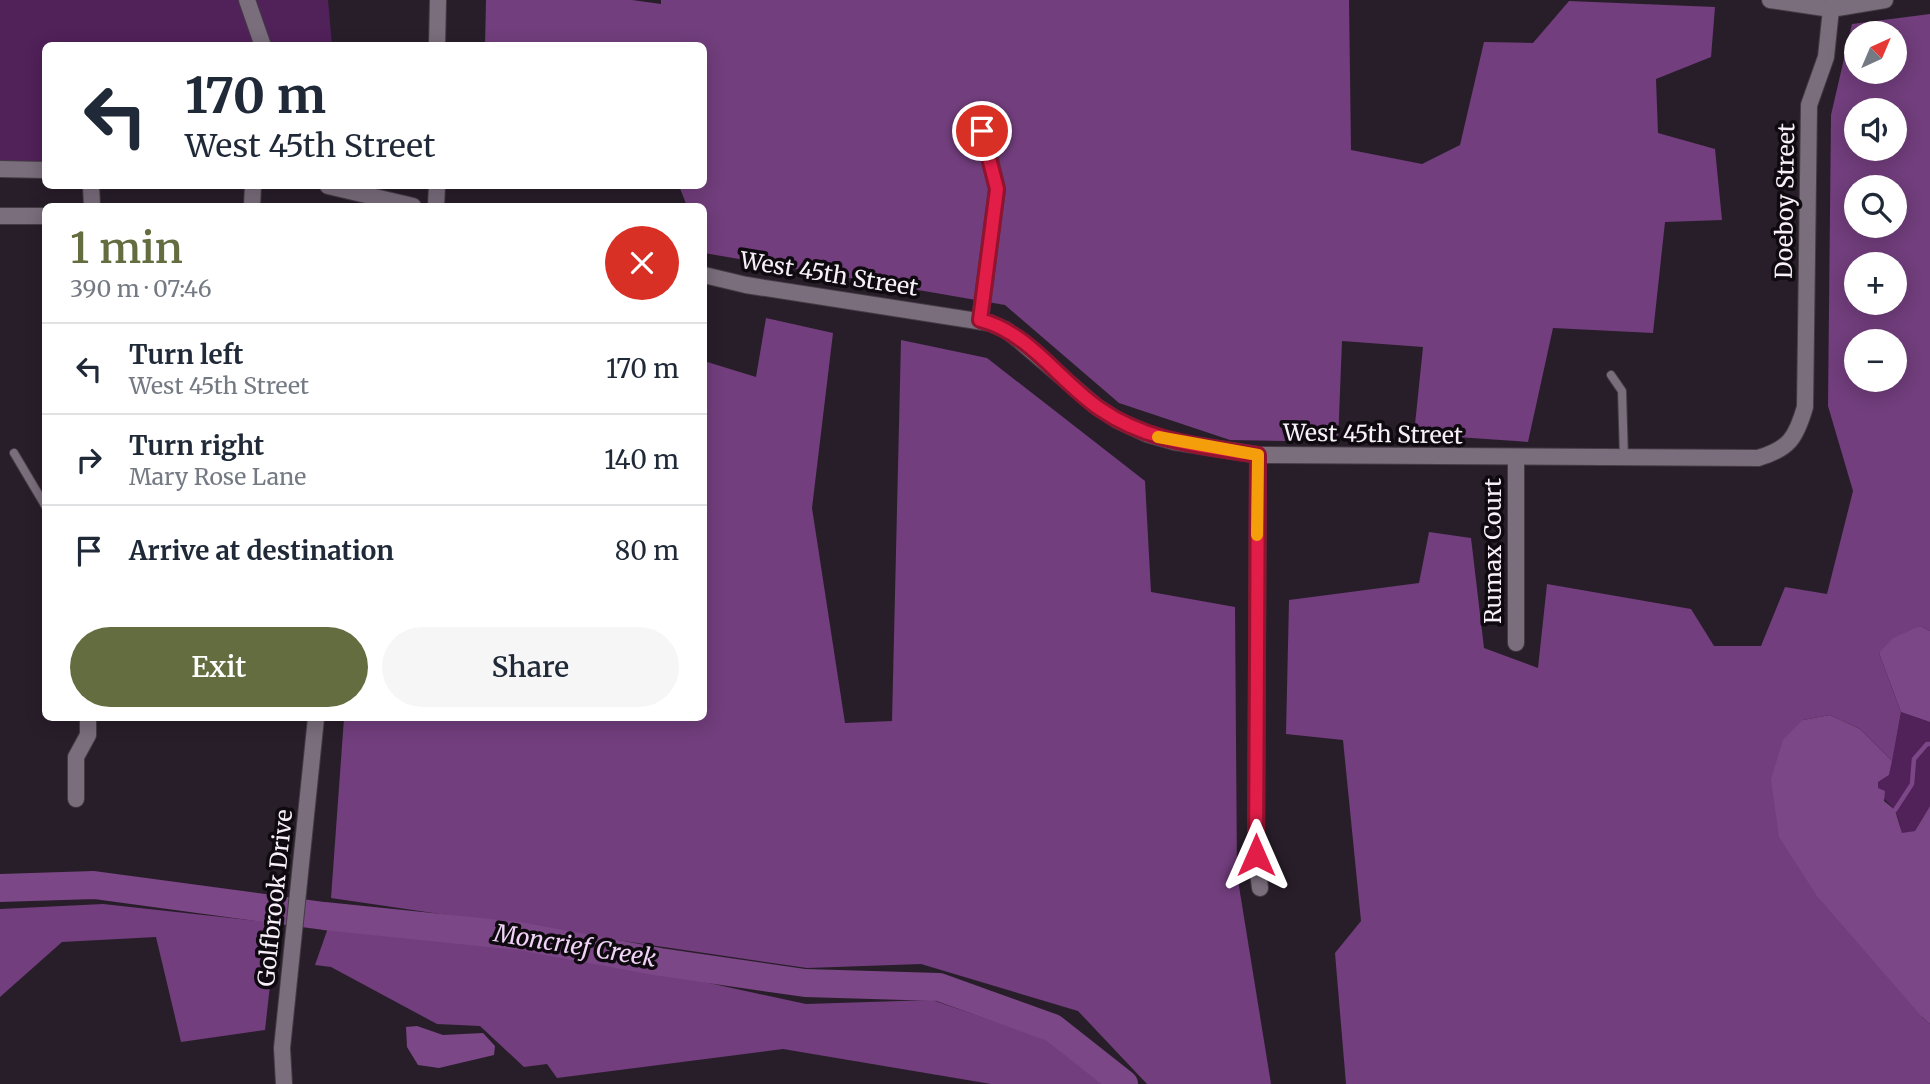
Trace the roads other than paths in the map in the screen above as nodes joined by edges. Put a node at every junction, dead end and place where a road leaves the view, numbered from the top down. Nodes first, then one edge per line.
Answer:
1 (247, 0) edge
2 (438, 0) edge
3 (1770, 0) edge
4 (1885, 0) edge
5 (1833, 4) edge
6 (263, 42) edge
7 (437, 42) edge
8 (982, 131) dead end
9 (0, 169) edge
10 (42, 170) edge
11 (340, 189) edge
12 (395, 203) edge
13 (0, 216) edge
14 (42, 216) edge
15 (707, 276) edge
16 (980, 320) junction
17 (1611, 375) dead end
18 (1805, 407) joint
19 (15, 453) dead end
20 (1258, 455) junction
21 (1516, 458) junction
22 (1624, 459) junction
23 (42, 500) edge
24 (1516, 643) dead end
25 (88, 721) edge
26 (316, 721) edge
27 (76, 799) dead end
28 (1260, 888) dead end
29 (284, 1084) edge

1 - 6 street
2 - 7 street
3 - 5 street
4 - 5 street
5 - 18 street, Doeboy Street
8 - 16 street
9 - 10 street
11 - 12 street
13 - 14 street
15 - 16 street, West 45th Street
16 - 20 street, West 45th Street
17 - 22 lane
18 - 22 street, West 45th Street
19 - 23 lane
20 - 21 street, West 45th Street
20 - 28 street
21 - 22 street, West 45th Street
21 - 24 street, Rumax Court
25 - 27 street
26 - 29 street, Golfbrook Drive

